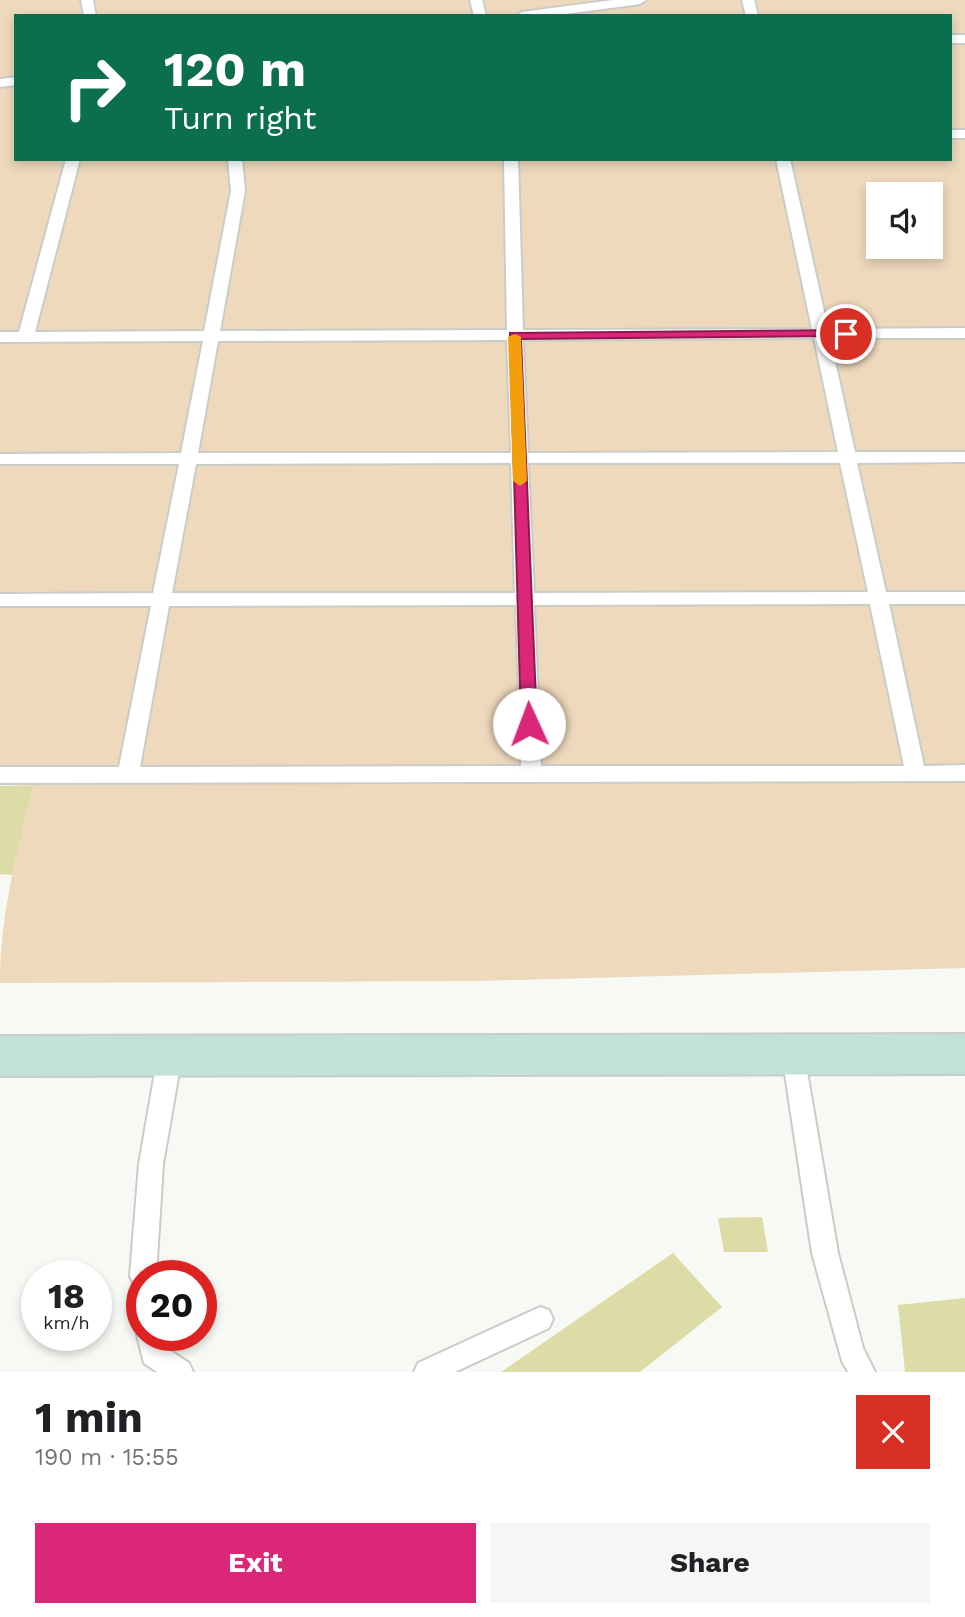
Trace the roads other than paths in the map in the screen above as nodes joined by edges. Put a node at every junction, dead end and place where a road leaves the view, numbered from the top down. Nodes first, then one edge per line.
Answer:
1 (640, 0) edge
2 (537, 14) edge
3 (73, 161) edge
4 (235, 161) edge
5 (511, 161) edge
6 (783, 161) edge
7 (965, 333) edge
8 (822, 334) junction
9 (515, 336) junction
10 (0, 337) edge
11 (26, 337) junction
12 (210, 337) junction
13 (849, 457) junction
14 (965, 457) edge
15 (519, 458) junction
16 (0, 459) edge
17 (187, 459) junction
18 (878, 598) junction
19 (965, 598) edge
20 (0, 600) edge
21 (162, 600) junction
22 (524, 600) junction
23 (916, 773) junction
24 (965, 773) edge
25 (531, 774) junction
26 (0, 775) edge
27 (128, 775) junction
28 (793, 1054) junction
29 (965, 1054) edge
30 (170, 1055) junction
31 (0, 1056) edge
32 (144, 1260) edge
33 (540, 1319) dead end
34 (153, 1351) edge
35 (180, 1372) edge
36 (427, 1372) edge
37 (862, 1372) edge

1 - 2 lane
3 - 11 lane
4 - 12 lane
5 - 9 lane
6 - 8 lane
7 - 8 lane
8 - 9 lane
8 - 13 lane
9 - 12 lane
9 - 15 lane
10 - 11 lane
11 - 12 lane
12 - 17 lane
13 - 14 lane
13 - 15 lane
13 - 18 lane
15 - 17 lane
15 - 22 lane
16 - 17 lane
17 - 21 lane
18 - 19 lane
18 - 22 lane
18 - 23 lane
20 - 21 lane
21 - 22 lane
21 - 27 lane
22 - 25 lane
23 - 24 lane
23 - 25 lane
25 - 27 lane
26 - 27 lane
28 - 29 main road
28 - 30 main road
28 - 37 lane
30 - 31 main road
30 - 32 lane
33 - 36 lane
34 - 35 lane

